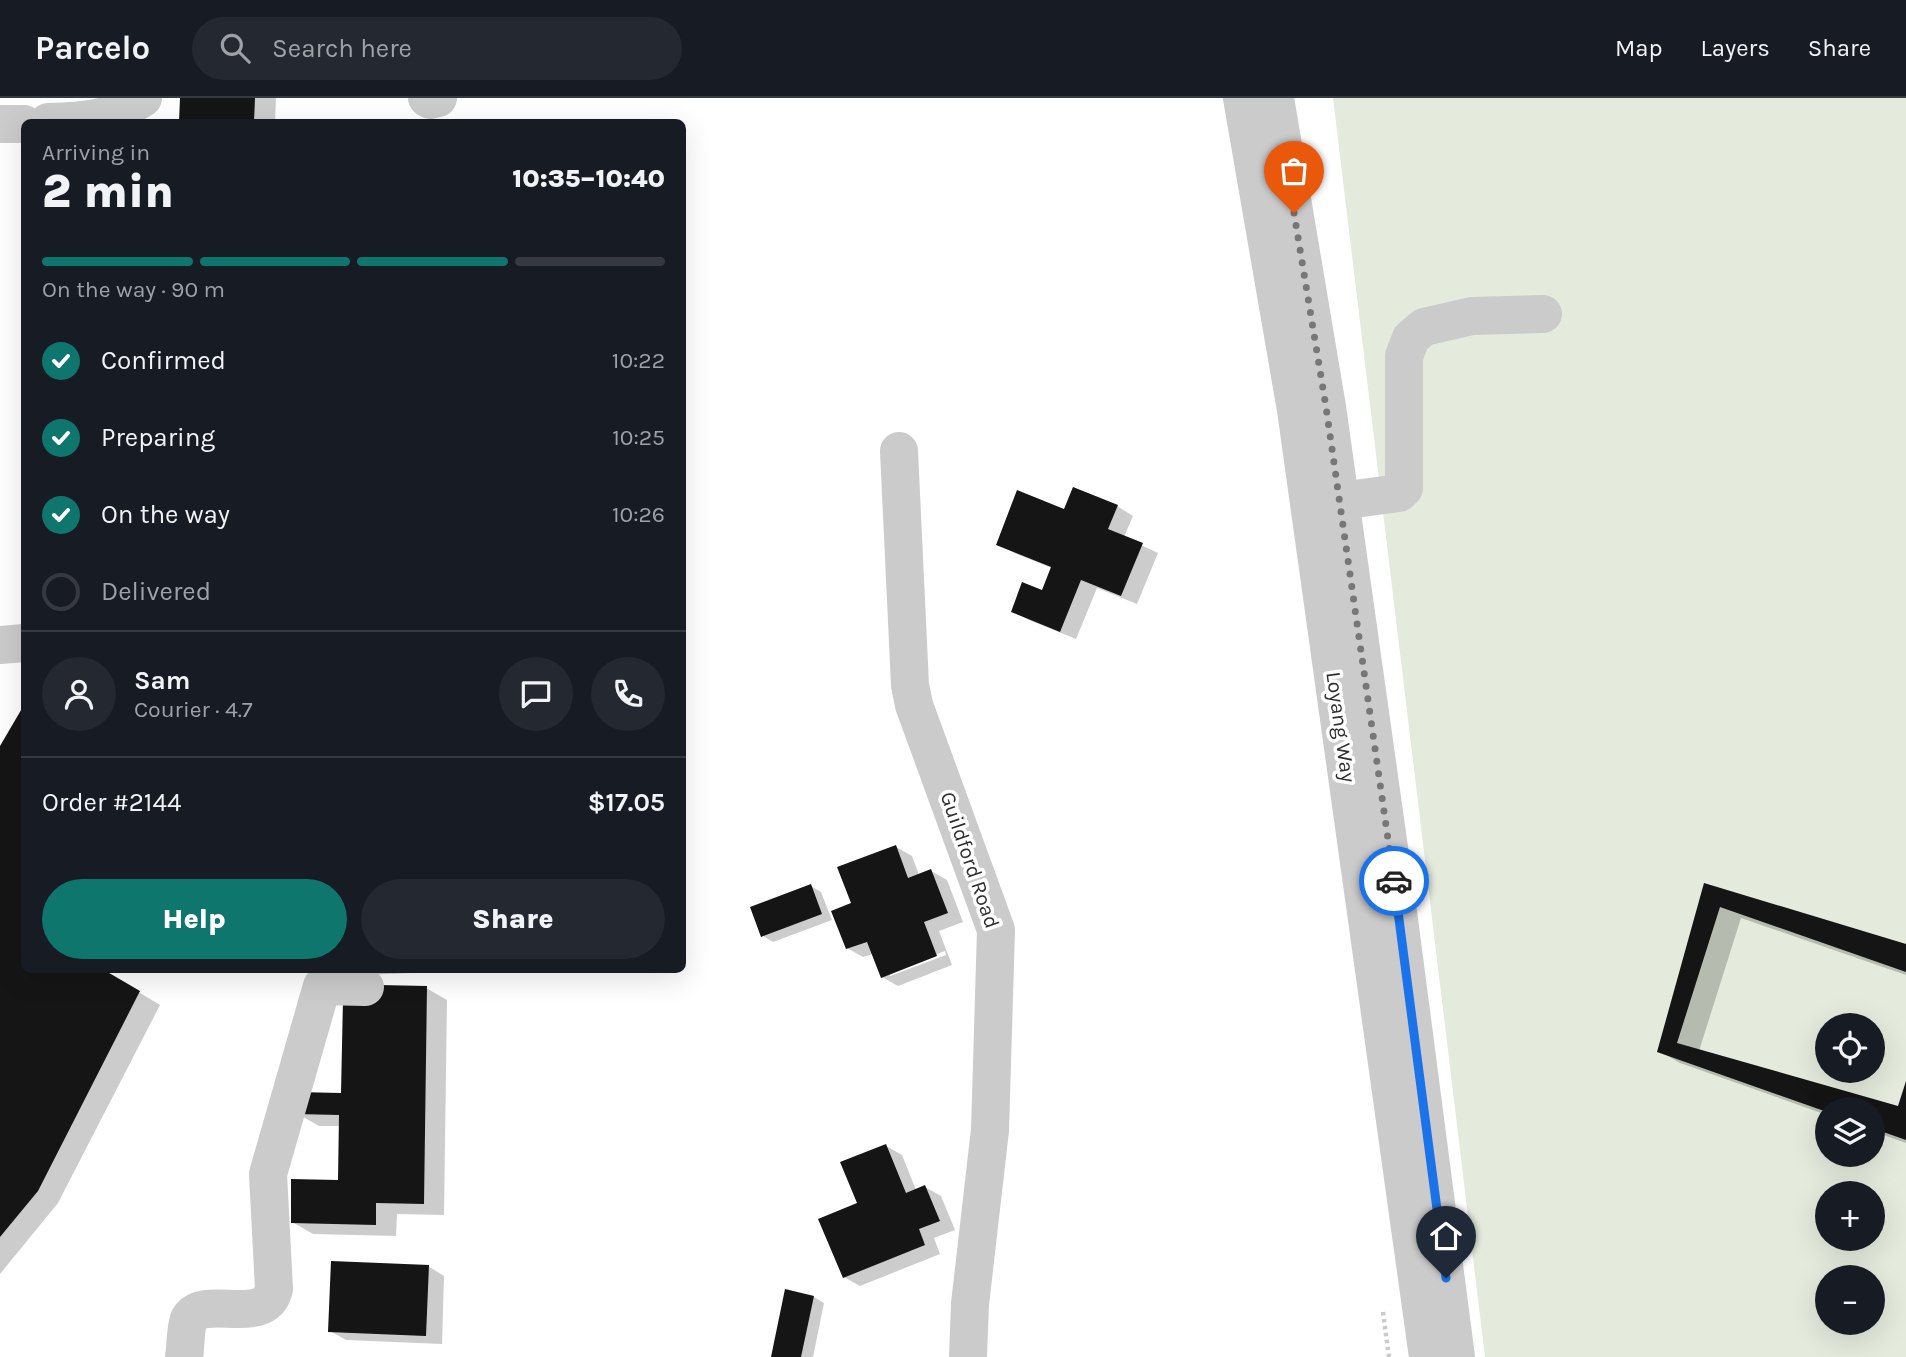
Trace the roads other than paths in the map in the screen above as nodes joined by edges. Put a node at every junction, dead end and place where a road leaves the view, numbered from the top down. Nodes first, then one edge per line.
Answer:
1 (427, 98) edge
2 (438, 98) edge
3 (1242, 98) edge
4 (1275, 98) edge
5 (138, 102) edge
6 (94, 119) edge
7 (0, 124) edge
8 (21, 124) edge
9 (1543, 314) dead end
10 (899, 451) dead end
11 (1340, 501) junction
12 (21, 643) edge
13 (0, 645) edge
14 (365, 988) dead end
15 (184, 1357) edge
16 (968, 1357) edge
17 (1429, 1357) edge
18 (1456, 1357) edge

1 - 2 street
3 - 17 street, Loyang Way
4 - 11 street, Loyang Way
5 - 6 street
7 - 8 street
9 - 11 street
10 - 16 street, Guildford Road
11 - 18 street, Loyang Way
12 - 13 street
14 - 15 street

